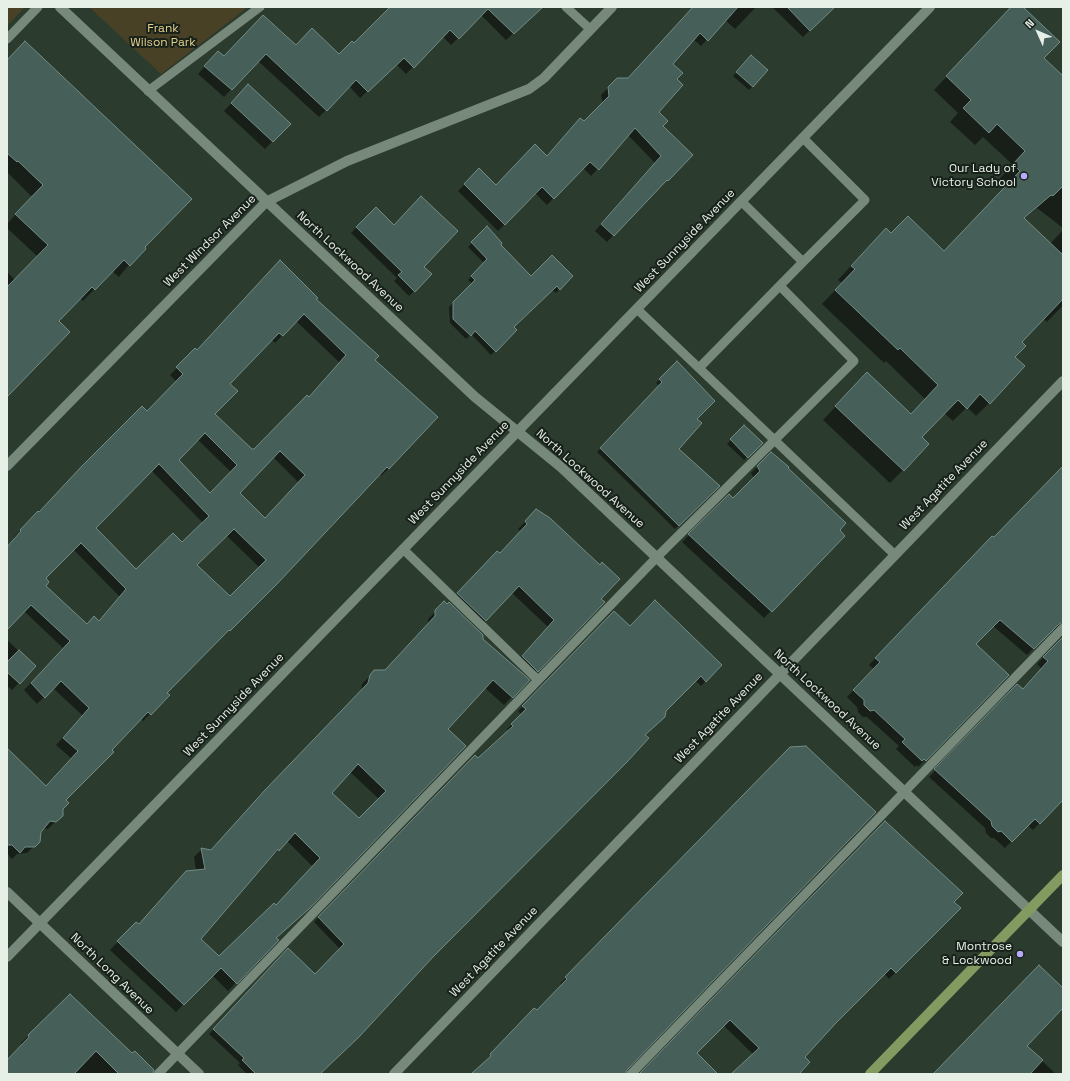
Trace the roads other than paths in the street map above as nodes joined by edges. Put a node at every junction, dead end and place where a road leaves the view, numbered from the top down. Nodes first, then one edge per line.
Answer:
1 (38, 7) edge
2 (60, 7) edge
3 (260, 7) edge
4 (566, 7) edge
5 (612, 7) edge
6 (930, 7) edge
7 (590, 30) junction
8 (7, 39) edge
9 (148, 91) junction
10 (803, 138) junction
11 (741, 201) junction
12 (266, 202) junction
13 (803, 262) junction
14 (780, 286) junction
15 (637, 309) junction
16 (699, 368) junction
17 (1063, 381) edge
18 (517, 432) junction
19 (774, 440) junction
20 (7, 466) edge
21 (403, 549) junction
22 (895, 555) junction
23 (657, 557) junction
24 (1063, 628) edge
25 (780, 674) junction
26 (538, 680) junction
27 (904, 791) junction
28 (1063, 875) edge
29 (7, 892) edge
30 (1029, 910) junction
31 (40, 924) junction
32 (1063, 942) edge
33 (7, 957) edge
34 (177, 1054) junction
35 (158, 1074) edge
36 (199, 1074) edge
37 (394, 1074) edge
38 (631, 1074) edge
39 (870, 1074) edge

1 - 8 lane
2 - 9 street, North Lockwood Avenue
3 - 9 lane
4 - 7 lane
5 - 7 street, West Windsor Avenue
6 - 10 street, West Sunnyside Avenue
7 - 12 street, West Windsor Avenue
9 - 12 street, North Lockwood Avenue
10 - 11 street, West Sunnyside Avenue
10 - 13 lane
11 - 13 lane
11 - 15 street, West Sunnyside Avenue
12 - 18 street, North Lockwood Avenue
12 - 20 street, West Windsor Avenue
13 - 14 lane
14 - 16 lane
14 - 19 lane
15 - 16 lane
15 - 18 street, West Sunnyside Avenue
16 - 19 lane
17 - 22 street, West Agatite Avenue
18 - 21 street, West Sunnyside Avenue
18 - 23 street, North Lockwood Avenue
19 - 22 lane
19 - 23 lane
21 - 26 lane
21 - 31 street, West Sunnyside Avenue
22 - 25 street, West Agatite Avenue
23 - 25 street, North Lockwood Avenue
23 - 26 lane
24 - 27 lane
25 - 27 street, North Lockwood Avenue
25 - 37 street, West Agatite Avenue
26 - 34 lane
27 - 30 street, North Lockwood Avenue
27 - 38 lane
28 - 30 main road
29 - 31 street, North Long Avenue
30 - 32 street, North Lockwood Avenue
30 - 39 main road
31 - 33 street, West Sunnyside Avenue
31 - 34 street, North Long Avenue
34 - 35 lane
34 - 36 street, North Long Avenue

